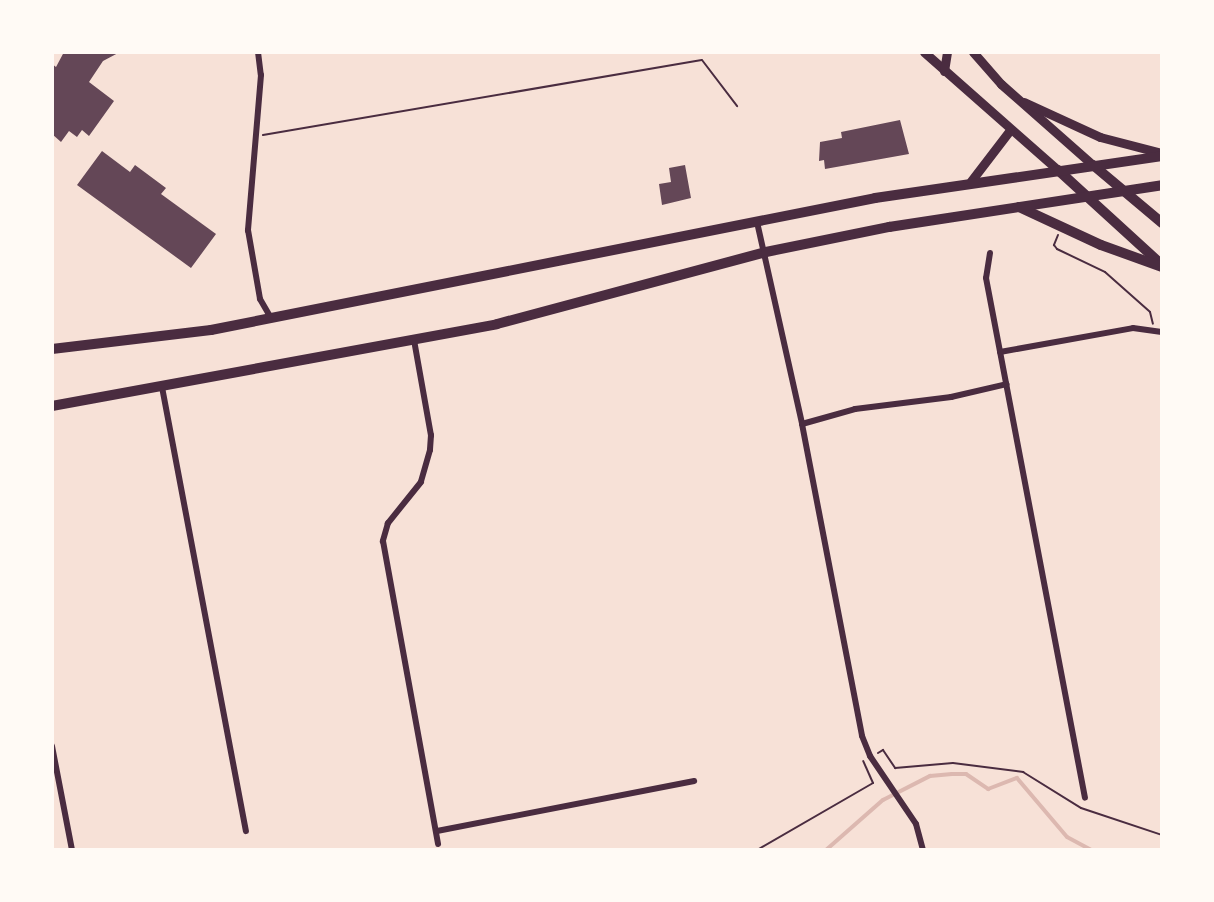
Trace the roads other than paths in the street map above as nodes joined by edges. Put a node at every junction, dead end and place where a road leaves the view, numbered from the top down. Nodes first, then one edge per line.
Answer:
1 (924, 52) edge
2 (947, 52) edge
3 (973, 52) edge
4 (257, 53) edge
5 (944, 71) junction
6 (1017, 98) junction
7 (1010, 130) junction
8 (1161, 154) edge
9 (1093, 165) junction
10 (1058, 170) junction
11 (971, 181) junction
12 (1161, 185) edge
13 (1124, 192) junction
14 (1086, 196) junction
15 (1019, 207) junction
16 (757, 222) junction
17 (1161, 223) edge
18 (766, 252) junction
19 (990, 253) dead end
20 (1161, 266) edge
21 (272, 318) junction
22 (1161, 332) edge
23 (414, 340) junction
24 (52, 349) edge
25 (1000, 352) junction
26 (1007, 384) junction
27 (162, 387) junction
28 (52, 406) edge
29 (802, 424) junction
30 (52, 747) edge
31 (694, 781) dead end
32 (1085, 798) dead end
33 (246, 831) dead end
34 (436, 831) junction
35 (438, 844) dead end
36 (72, 849) edge
37 (923, 849) edge

1 - 5 main road
2 - 5 main road
3 - 6 main road
4 - 21 street
5 - 7 main road
6 - 8 main road
6 - 9 main road
7 - 10 main road
7 - 11 main road
8 - 9 highway
9 - 10 highway
9 - 13 highway
10 - 11 highway
10 - 14 highway
11 - 16 highway
12 - 13 highway
13 - 14 highway
13 - 17 highway
14 - 15 highway
14 - 20 highway
15 - 18 highway
15 - 20 highway
16 - 18 street
16 - 21 highway
18 - 23 highway
18 - 29 street
19 - 25 street
21 - 24 highway
22 - 25 street
23 - 27 highway
23 - 34 street
25 - 26 street
26 - 29 street
26 - 32 street
27 - 28 highway
27 - 33 street
29 - 37 street
30 - 36 street
31 - 34 street
34 - 35 street

